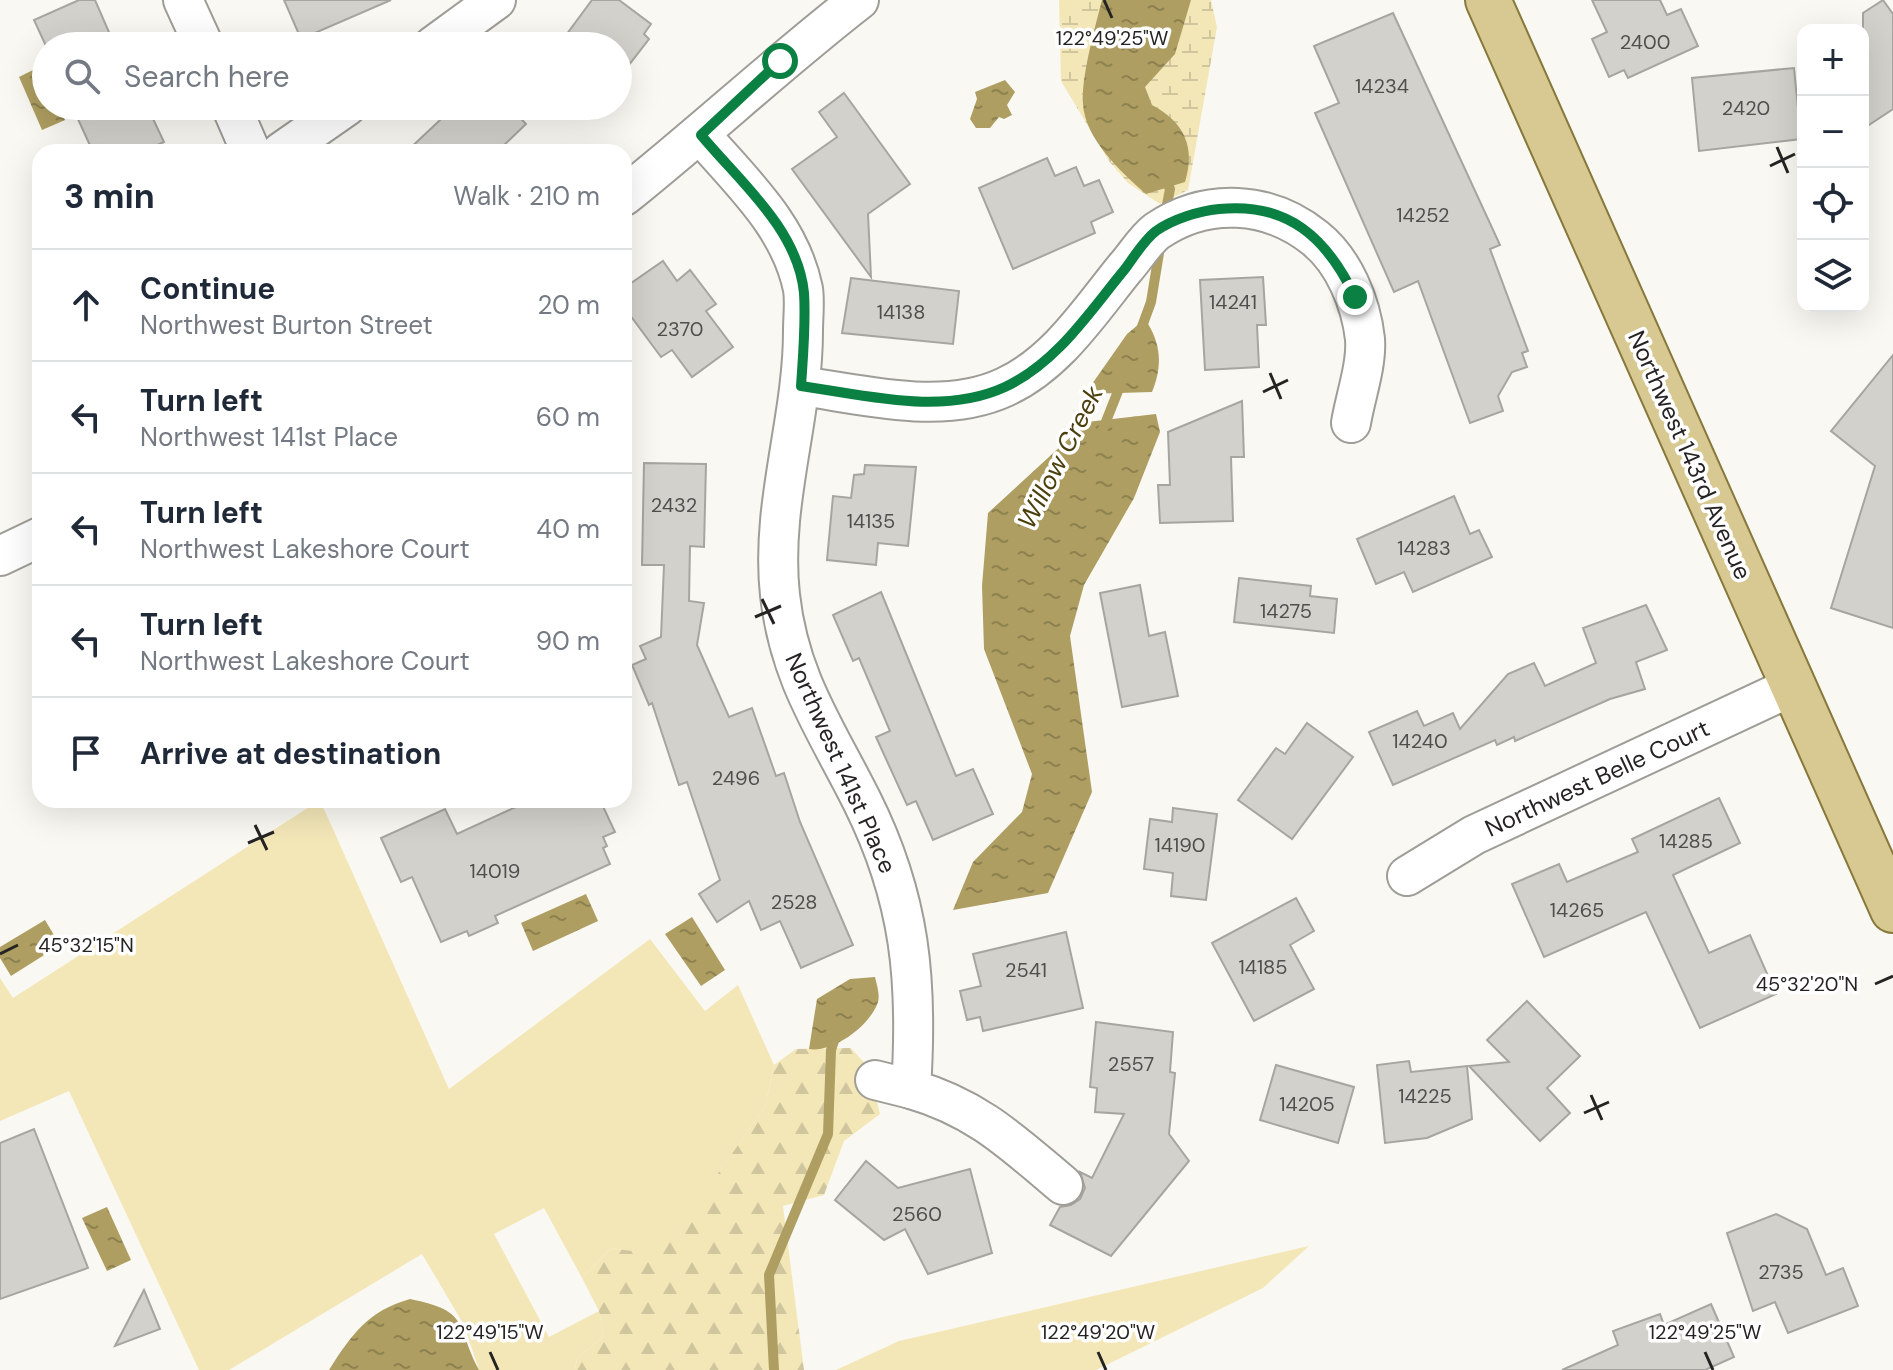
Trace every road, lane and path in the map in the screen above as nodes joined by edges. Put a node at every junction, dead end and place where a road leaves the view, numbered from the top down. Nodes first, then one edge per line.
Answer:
1 (183, 0) edge
2 (496, 0) edge
3 (859, 0) edge
4 (1488, 0) edge
5 (198, 32) edge
6 (452, 32) edge
7 (237, 120) edge
8 (327, 120) edge
9 (701, 135) junction
10 (248, 144) edge
11 (292, 144) edge
12 (632, 190) edge
13 (801, 386) junction
14 (1351, 423) dead end
15 (32, 541) edge
16 (0, 556) edge
17 (1791, 687) junction
18 (1407, 876) dead end
19 (1893, 910) edge
20 (875, 1080) dead end
21 (911, 1089) junction
22 (1063, 1185) dead end

1 - 5 street
2 - 6 street
3 - 9 street
4 - 17 main road, Northwest 143rd Avenue
7 - 10 street
8 - 11 street
9 - 12 street
9 - 13 street, Northwest 141st Place
13 - 14 street
13 - 21 street, Northwest 141st Place
15 - 16 street
17 - 18 street, Northwest Belle Court
17 - 19 main road, Northwest 143rd Avenue
20 - 21 street
21 - 22 street

